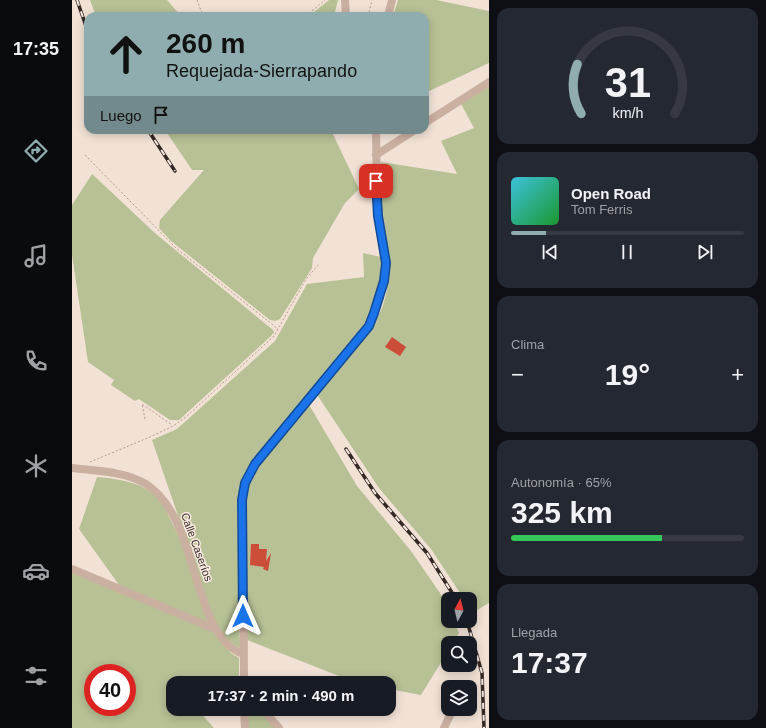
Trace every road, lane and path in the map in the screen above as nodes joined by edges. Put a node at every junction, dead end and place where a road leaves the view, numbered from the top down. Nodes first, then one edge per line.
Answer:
1 (197, 0) edge
2 (325, 0) edge
3 (345, 0) edge
4 (372, 0) edge
5 (392, 0) edge
6 (202, 12) edge
7 (311, 12) edge
8 (346, 12) edge
9 (369, 12) edge
10 (389, 12) edge
11 (489, 82) edge
12 (429, 120) edge
13 (376, 134) edge
14 (409, 134) edge
15 (85, 155) dead end
16 (376, 155) junction
17 (319, 264) dead end
18 (278, 329) junction
19 (145, 419) dead end
20 (173, 426) junction
21 (88, 463) dead end
22 (73, 468) edge
23 (72, 569) edge
24 (215, 629) junction
25 (244, 654) junction
26 (244, 676) edge
27 (244, 716) edge
28 (268, 716) edge
29 (450, 716) edge
30 (245, 728) edge
31 (279, 728) edge
32 (444, 728) edge

1 - 6 path
2 - 7 path
3 - 8 street
4 - 9 path
5 - 10 street
11 - 12 street
13 - 16 street
14 - 16 street
15 - 18 path
16 - 25 street
17 - 18 path
18 - 20 path
19 - 20 path
20 - 21 path
22 - 24 street, Calle Caseríos
23 - 24 street, Calle Caseríos
24 - 25 street, Calle Caseríos
25 - 26 street
27 - 30 street
28 - 31 street
29 - 32 street

